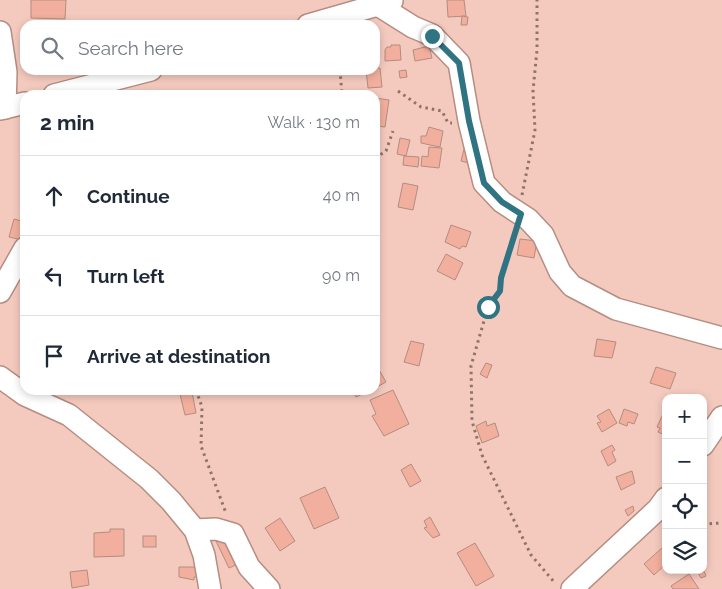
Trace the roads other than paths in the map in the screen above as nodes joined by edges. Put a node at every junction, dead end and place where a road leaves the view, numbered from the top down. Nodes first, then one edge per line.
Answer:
1 (386, 3) edge
2 (326, 20) edge
3 (0, 32) edge
4 (132, 75) edge
5 (73, 90) edge
6 (10, 106) edge
7 (20, 257) edge
8 (0, 292) edge
9 (722, 338) edge
10 (0, 377) edge
11 (20, 391) edge
12 (25, 395) edge
13 (722, 417) edge
14 (707, 439) edge
15 (662, 504) edge
16 (195, 530) junction
17 (210, 589) edge
18 (269, 589) edge
19 (572, 589) edge

1 - 2 street
1 - 9 street
3 - 6 street
4 - 5 street
7 - 8 street
10 - 11 street
12 - 16 street
13 - 14 street
15 - 19 street
16 - 17 street
16 - 18 street

